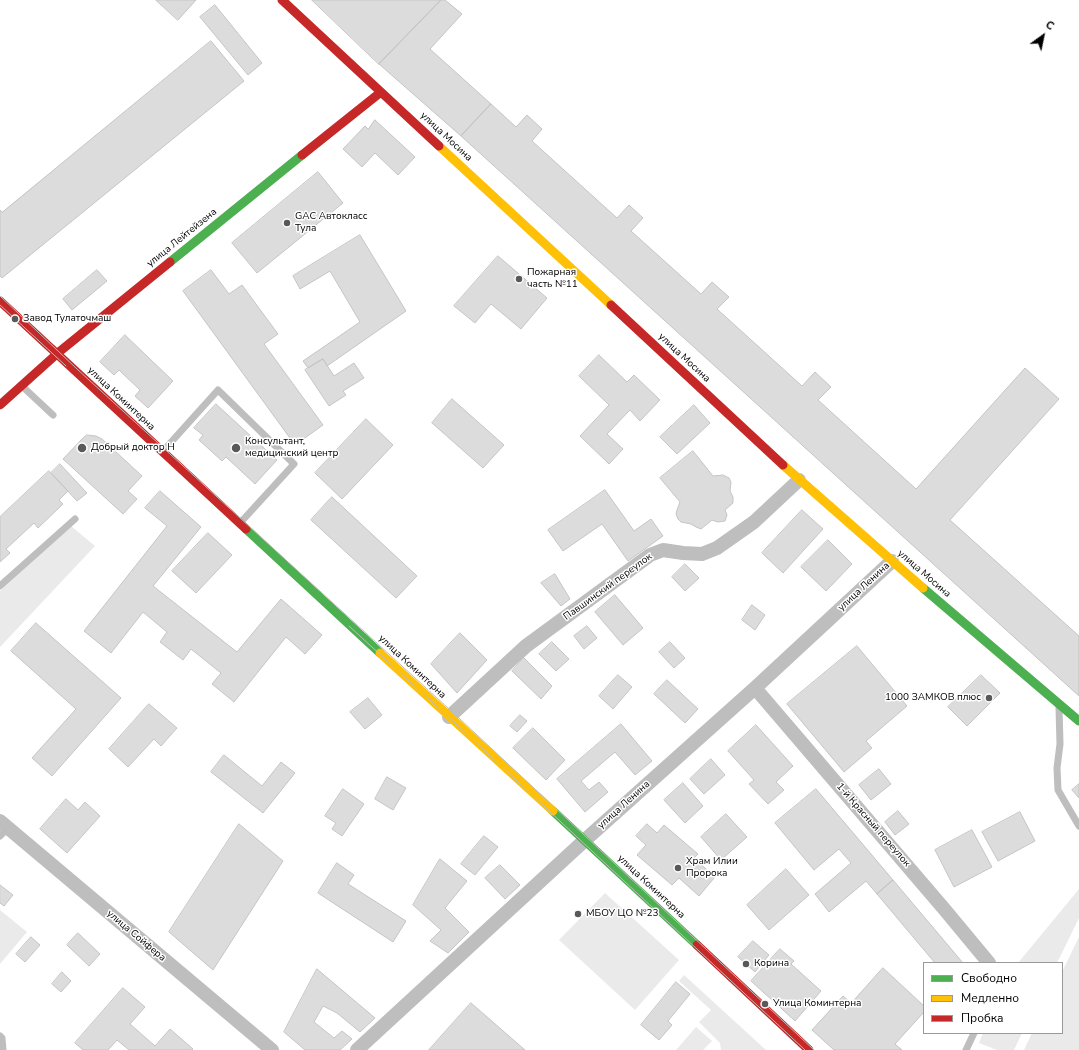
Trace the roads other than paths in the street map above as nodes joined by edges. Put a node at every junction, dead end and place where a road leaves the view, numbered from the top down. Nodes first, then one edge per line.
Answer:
1 (282, 0) edge
2 (381, 92) junction
3 (0, 301) edge
4 (56, 354) junction
5 (22, 385) junction
6 (0, 405) edge
7 (53, 415) dead end
8 (162, 451) junction
9 (799, 480) junction
10 (75, 519) dead end
11 (240, 523) junction
12 (892, 561) junction
13 (0, 586) edge
14 (755, 688) junction
15 (1059, 704) junction
16 (449, 717) junction
17 (1079, 721) edge
18 (1079, 826) edge
19 (3, 828) edge
20 (585, 840) junction
21 (988, 962) edge
22 (974, 1034) edge
23 (0, 1036) edge
24 (3, 1050) edge
25 (272, 1050) edge
26 (357, 1050) edge
27 (809, 1050) edge
28 (966, 1050) edge

1 - 2 street, улица Мосина
2 - 4 street, улица Лейтейзена
2 - 9 street, улица Мосина
3 - 4 street, улица Коминтерна
4 - 5 street, улица Лейтейзена
4 - 8 street, улица Коминтерна
5 - 6 street, улица Лейтейзена
5 - 7 lane
8 - 11 street, улица Коминтерна
8 - 11 lane
9 - 12 street, улица Мосина
9 - 16 street, Павшинский переулок
10 - 13 lane
11 - 16 street, улица Коминтерна
12 - 14 street, улица Ленина
12 - 15 street, улица Мосина
14 - 20 street, улица Ленина
14 - 21 street, 1-й Красный переулок
15 - 17 street, улица Мосина
15 - 18 lane
16 - 20 street, улица Коминтерна
19 - 25 street, улица Сойфера
20 - 26 street, улица Ленина
20 - 27 street, улица Коминтерна
22 - 28 lane
23 - 24 lane

